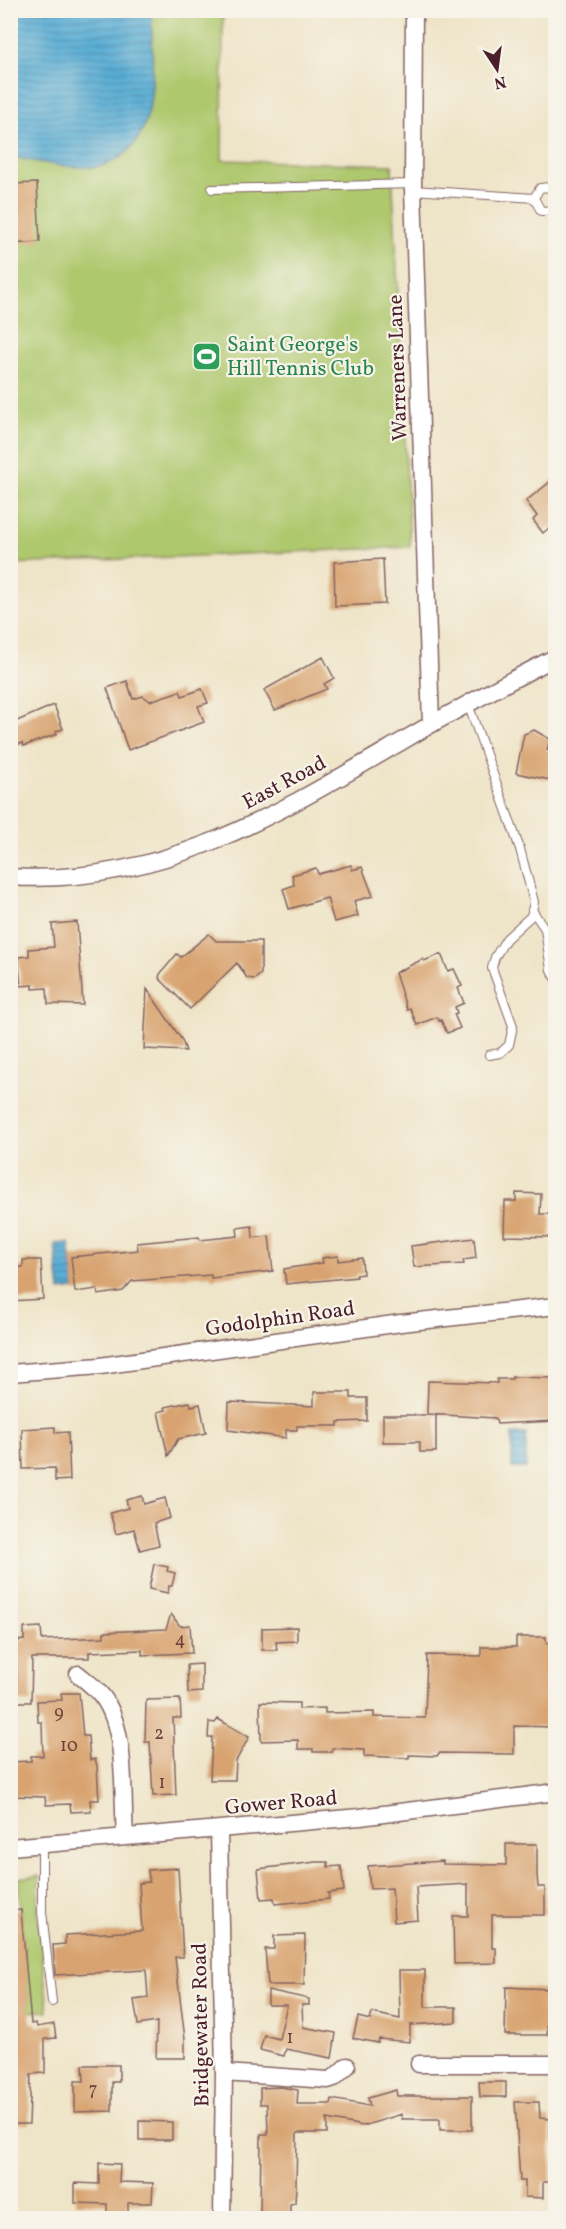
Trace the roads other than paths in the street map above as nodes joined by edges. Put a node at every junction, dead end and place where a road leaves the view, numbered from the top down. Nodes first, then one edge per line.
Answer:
1 (414, 10) edge
2 (413, 187) junction
3 (212, 189) dead end
4 (555, 190) edge
5 (534, 198) junction
6 (555, 210) edge
7 (555, 657) edge
8 (468, 704) junction
9 (431, 724) junction
10 (10, 877) edge
11 (532, 910) junction
12 (555, 978) edge
13 (489, 1055) dead end
14 (555, 1306) edge
15 (10, 1373) edge
16 (78, 1674) dead end
17 (555, 1792) edge
18 (219, 1830) junction
19 (125, 1837) junction
20 (42, 1845) junction
21 (10, 1847) edge
22 (52, 2002) dead end
23 (418, 2064) dead end
24 (555, 2064) edge
25 (347, 2066) dead end
26 (224, 2073) junction
27 (222, 2218) edge

1 - 2 street, Warreners Lane
2 - 3 lane
2 - 5 lane
2 - 9 street, Warreners Lane
4 - 5 lane
5 - 6 lane
7 - 8 street, East Road
8 - 9 street, East Road
8 - 11 lane
9 - 10 street, East Road
11 - 12 lane
11 - 13 lane
14 - 15 street, Godolphin Road
16 - 19 street
17 - 18 street, Gower Road
18 - 19 street, Gower Road
18 - 26 street, Bridgewater Road
19 - 20 street, Gower Road
20 - 21 street, Gower Road
20 - 22 lane
23 - 24 street
25 - 26 street
26 - 27 street, Bridgewater Road

